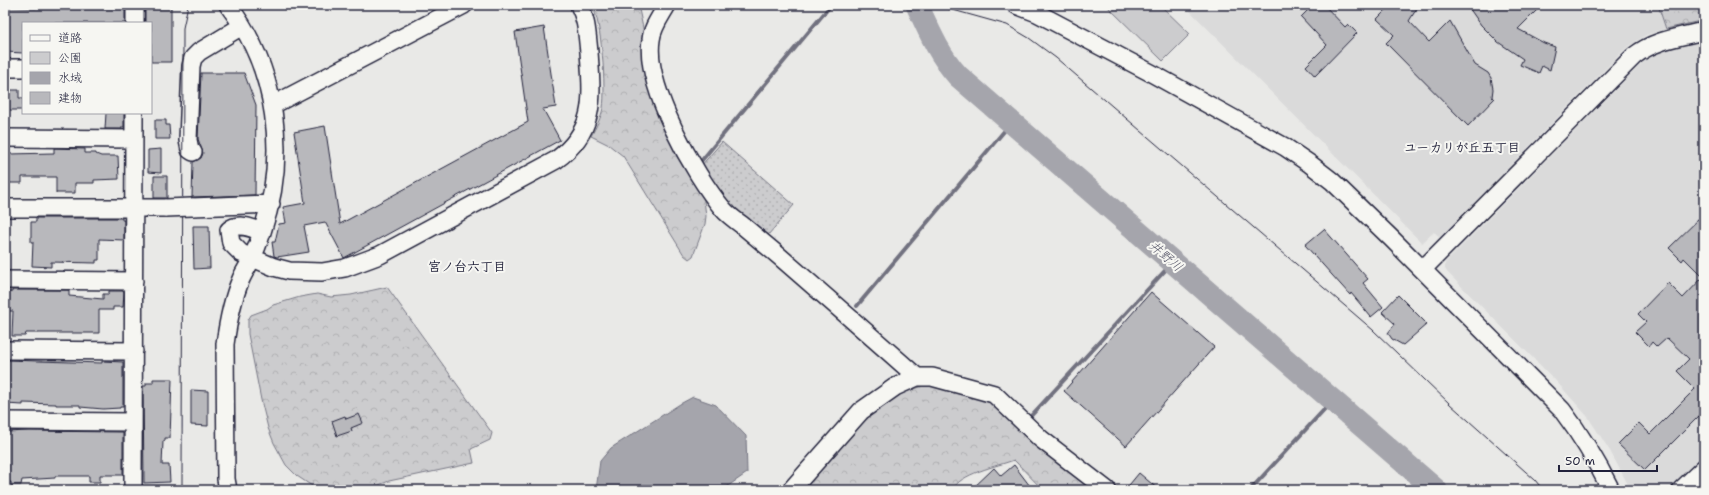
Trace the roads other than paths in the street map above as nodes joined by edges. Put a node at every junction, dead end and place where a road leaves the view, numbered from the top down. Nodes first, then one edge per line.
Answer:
1 (134, 5) edge
2 (464, 5) edge
3 (579, 5) edge
4 (667, 5) edge
5 (1016, 5) edge
6 (230, 8) edge
7 (134, 22) edge
8 (237, 29) junction
9 (1704, 31) edge
10 (5, 68) edge
11 (22, 68) edge
12 (273, 105) junction
13 (134, 114) edge
14 (5, 138) edge
15 (134, 139) junction
16 (193, 152) dead end
17 (271, 204) junction
18 (5, 208) edge
19 (134, 209) junction
20 (262, 232) junction
21 (252, 257) junction
22 (1423, 269) junction
23 (5, 280) edge
24 (134, 280) junction
25 (5, 350) edge
26 (134, 351) junction
27 (917, 377) junction
28 (5, 421) edge
29 (133, 422) junction
30 (1704, 468) edge
31 (133, 490) edge
32 (228, 490) edge
33 (791, 490) edge
34 (1107, 490) edge
35 (1612, 490) edge
36 (1681, 490) edge

1 - 7 street
2 - 12 street
3 - 21 street
4 - 27 street
5 - 22 street
6 - 8 street
8 - 12 street
8 - 16 street
9 - 22 street
10 - 11 street
12 - 17 street
13 - 15 street
14 - 15 street
15 - 19 street
17 - 19 street, bridge
17 - 20 street
18 - 19 street
19 - 24 street
20 - 21 street
20 - 21 street
21 - 32 street
22 - 35 street
23 - 24 street
24 - 26 street
25 - 26 street
26 - 29 street
27 - 33 street
27 - 34 street
28 - 29 street
29 - 31 street
30 - 36 street

